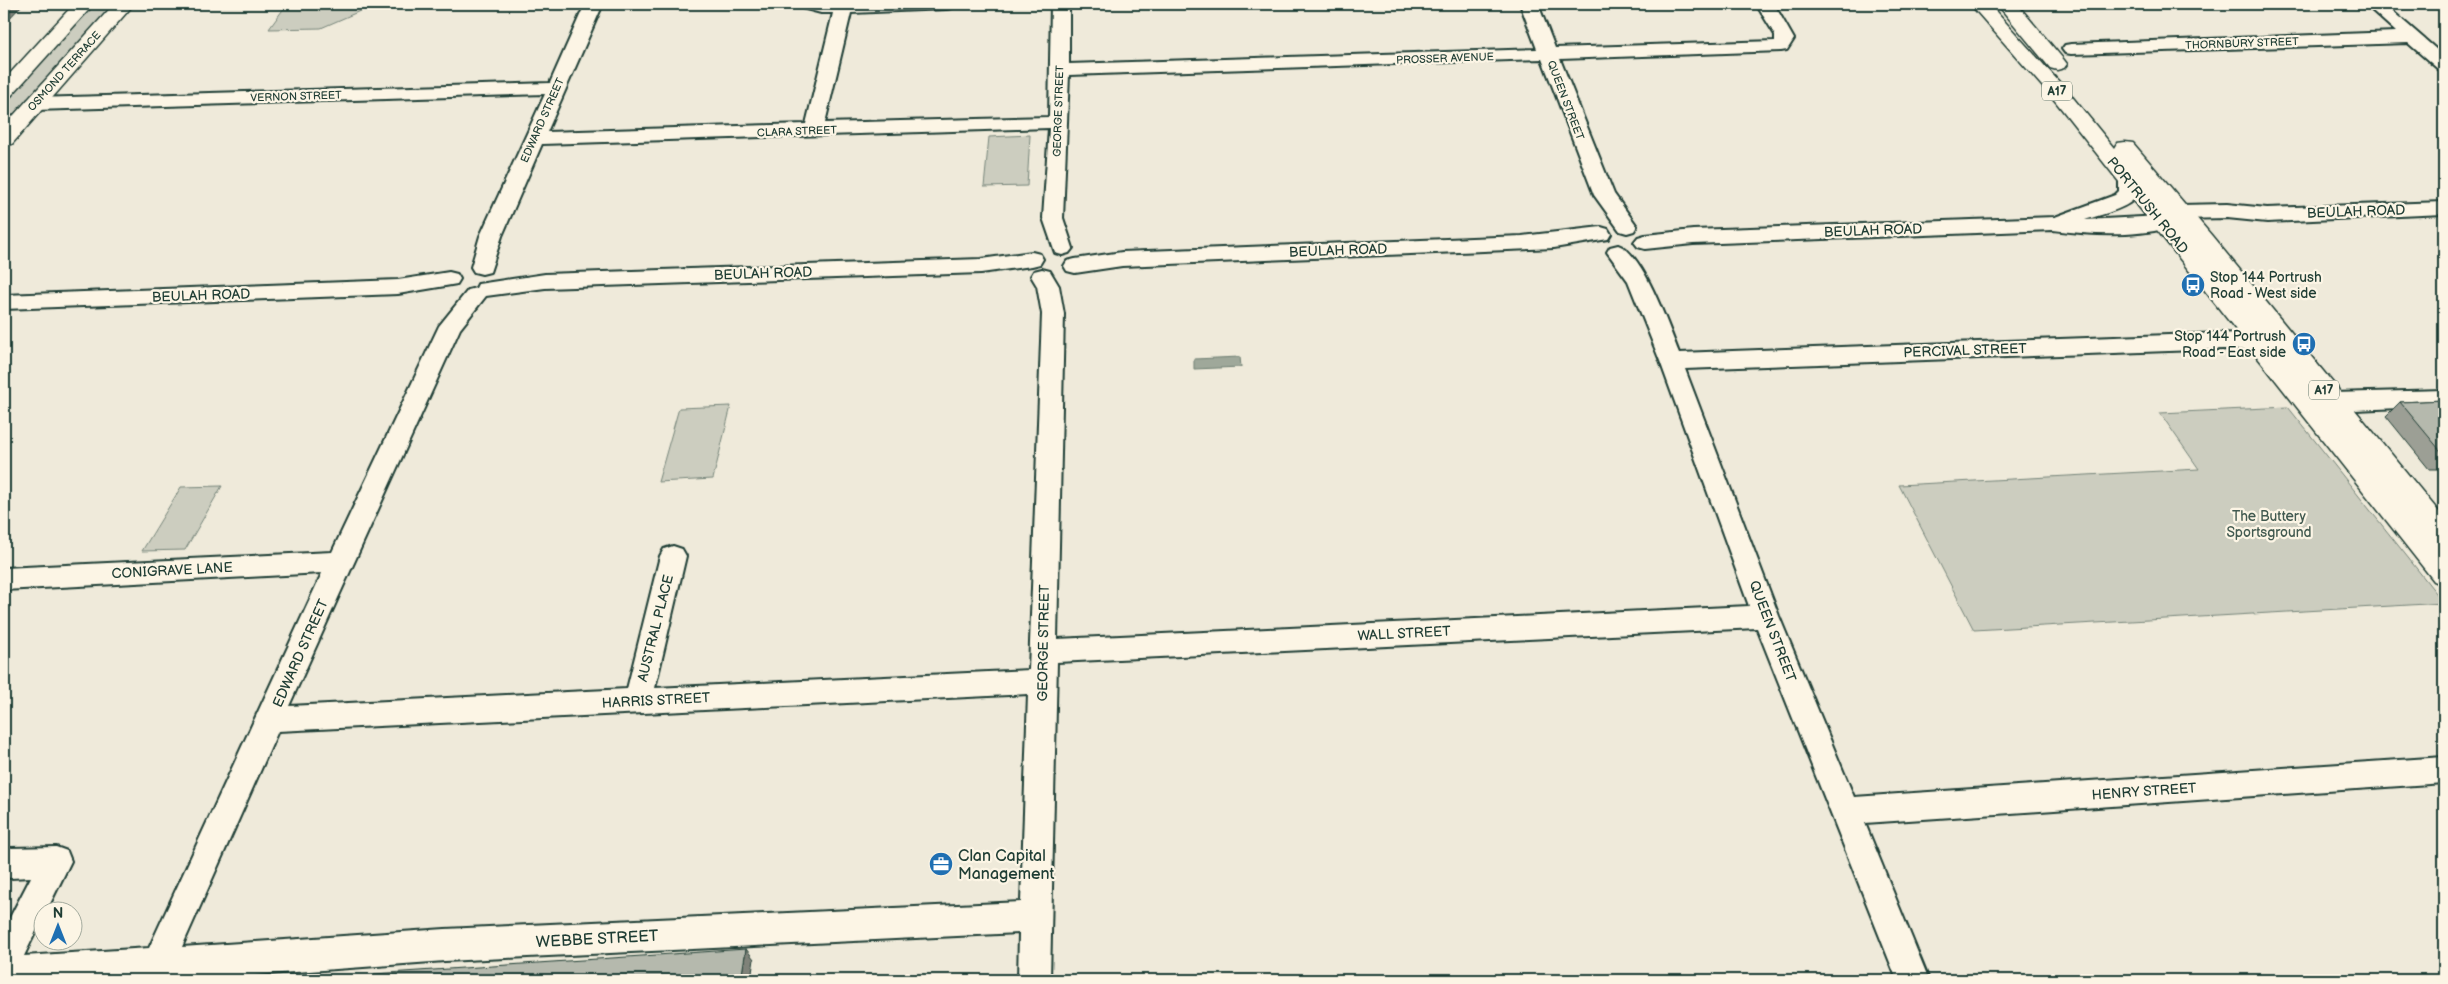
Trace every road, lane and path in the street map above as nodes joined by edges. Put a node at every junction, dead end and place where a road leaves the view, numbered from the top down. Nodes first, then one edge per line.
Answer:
1 (84, 4) edge
2 (124, 4) edge
3 (594, 4) edge
4 (808, 4) edge
5 (946, 4) edge
6 (1060, 4) edge
7 (1529, 4) edge
8 (1765, 4) edge
9 (1979, 4) edge
10 (2007, 4) edge
11 (2374, 4) edge
12 (843, 8) junction
13 (2413, 38) junction
14 (2071, 49) dead end
15 (1549, 55) junction
16 (2444, 65) edge
17 (1060, 70) junction
18 (556, 88) junction
19 (4, 92) edge
20 (35, 104) junction
21 (1059, 122) junction
22 (814, 130) junction
23 (534, 138) junction
24 (4, 139) edge
25 (2129, 182) junction
26 (2444, 208) edge
27 (2267, 214) junction
28 (2171, 217) junction
29 (2053, 223) junction
30 (1621, 238) junction
31 (2204, 241) junction
32 (1053, 262) junction
33 (469, 283) junction
34 (4, 302) edge
35 (2254, 338) junction
36 (1671, 361) junction
37 (2444, 398) edge
38 (2333, 402) junction
39 (2444, 538) edge
40 (673, 556) dead end
41 (340, 562) junction
42 (2444, 573) edge
43 (4, 579) edge
44 (1766, 616) junction
45 (1042, 651) junction
46 (1042, 681) junction
47 (638, 701) junction
48 (270, 719) junction
49 (2444, 770) edge
50 (1844, 811) junction
51 (10, 863) dead end
52 (1036, 917) junction
53 (4, 961) edge
54 (155, 972) edge
55 (4, 974) edge
56 (1034, 980) edge
57 (1913, 980) edge

1 - 19 main road
2 - 20 main road, OSMOND TERRACE
3 - 18 street, EDWARD STREET
4 - 12 street
5 - 12 street
6 - 17 street, GEORGE STREET
7 - 15 street, QUEEN STREET
8 - 15 street, PROSSER AVENUE
9 - 25 main road, PORTRUSH ROAD / A17
10 - 28 main road, A17
11 - 13 street
12 - 22 street
13 - 14 street, THORNBURY STREET
13 - 16 street
15 - 17 street, PROSSER AVENUE
15 - 30 street, QUEEN STREET
17 - 21 street, GEORGE STREET
18 - 20 street, VERNON STREET
18 - 23 street, EDWARD STREET
20 - 24 main road, OSMOND TERRACE
21 - 22 street, CLARA STREET
21 - 32 street, GEORGE STREET
22 - 23 street, CLARA STREET
23 - 33 street, EDWARD STREET
25 - 28 main road, PORTRUSH ROAD / A17
25 - 29 street, BEULAH ROAD
26 - 27 street, BEULAH ROAD
27 - 28 street, BEULAH ROAD
27 - 31 street, BEULAH ROAD
28 - 29 street, BEULAH ROAD
28 - 31 main road, PORTRUSH ROAD / A17
28 - 35 main road, PORTRUSH ROAD / A17
29 - 30 street, BEULAH ROAD
30 - 32 street, BEULAH ROAD
30 - 36 street, QUEEN STREET
31 - 38 main road, PORTRUSH ROAD / A17
32 - 33 street, BEULAH ROAD
32 - 45 street, GEORGE STREET
33 - 34 street, BEULAH ROAD
33 - 41 street, EDWARD STREET
35 - 36 street, PERCIVAL STREET
35 - 42 main road, PORTRUSH ROAD / A17
36 - 44 street, QUEEN STREET
37 - 38 street
38 - 39 main road, PORTRUSH ROAD / A17
40 - 47 street, AUSTRAL PLACE
41 - 43 street, CONIGRAVE LANE
41 - 48 street, EDWARD STREET
44 - 45 street, WALL STREET
44 - 50 street, QUEEN STREET
45 - 46 street, GEORGE STREET
46 - 47 street, HARRIS STREET
46 - 52 street, GEORGE STREET
47 - 48 street, HARRIS STREET
48 - 54 street, EDWARD STREET
49 - 50 street, HENRY STREET
50 - 57 street, QUEEN STREET
51 - 53 street
52 - 54 street, WEBBE STREET
52 - 56 street, GEORGE STREET
54 - 55 street, WEBBE STREET

